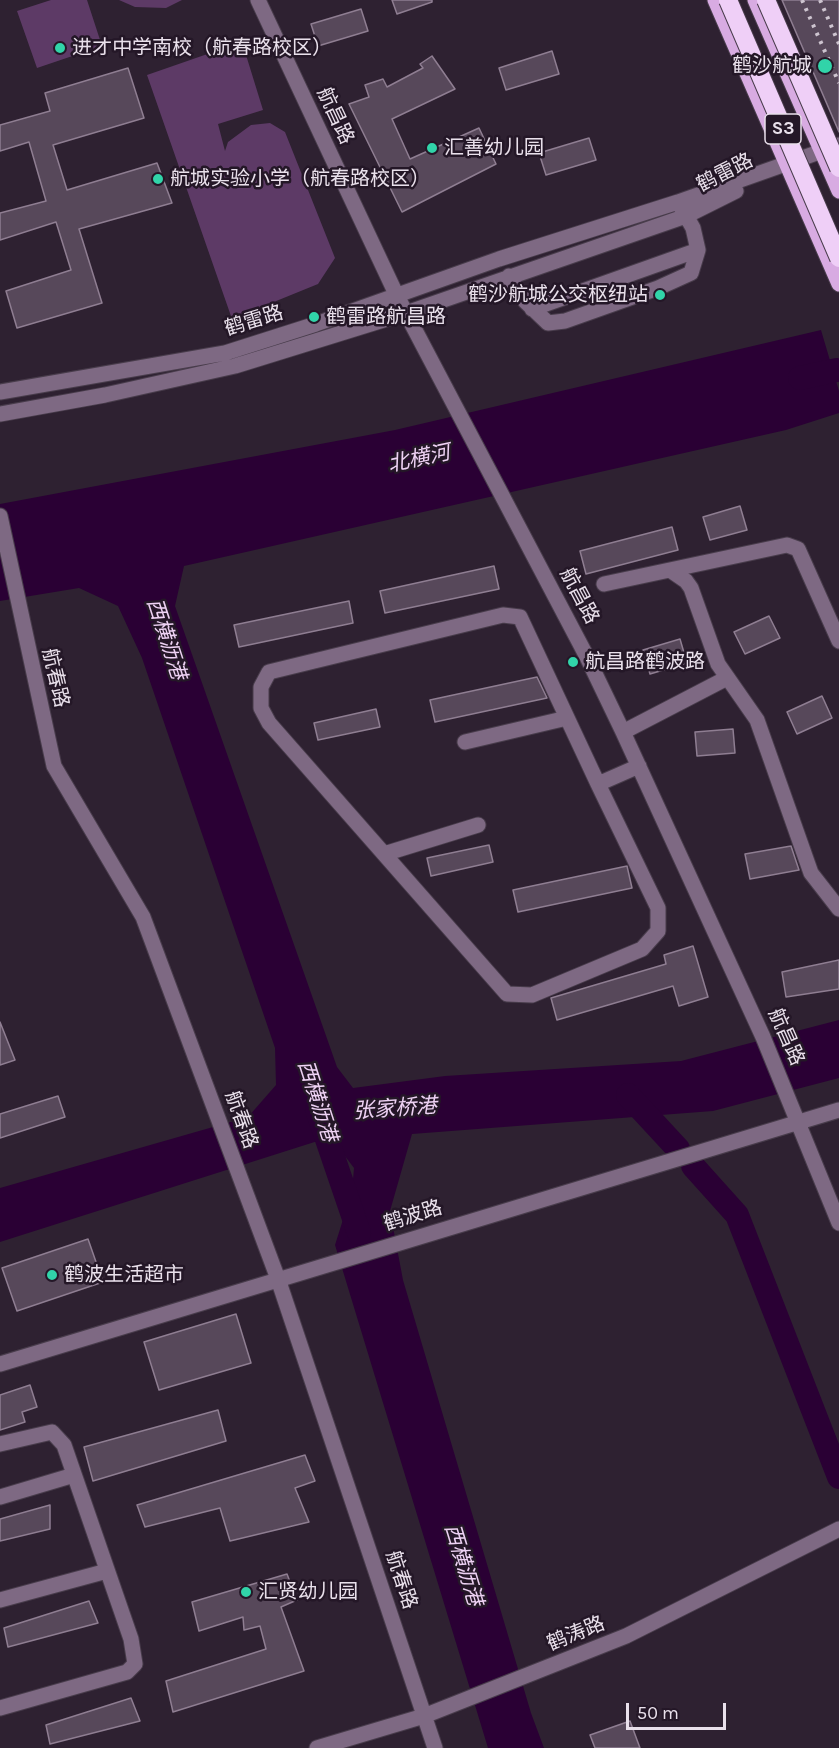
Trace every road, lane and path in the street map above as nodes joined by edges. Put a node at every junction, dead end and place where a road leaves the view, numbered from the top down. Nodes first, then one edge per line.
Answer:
1 (258, 0) edge
2 (715, 0) edge
3 (728, 0) edge
4 (755, 0) edge
5 (766, 0) edge
6 (839, 145) edge
7 (821, 152) junction
8 (786, 165) junction
9 (839, 168) edge
10 (839, 191) edge
11 (678, 202) junction
12 (686, 216) junction
13 (698, 250) junction
14 (839, 258) edge
15 (509, 276) junction
16 (839, 284) edge
17 (396, 294) junction
18 (532, 309) junction
19 (406, 313) junction
20 (0, 392) edge
21 (0, 414) edge
22 (0, 516) edge
23 (670, 570) junction
24 (604, 584) dead end
25 (839, 641) edge
26 (727, 678) junction
27 (567, 717) junction
28 (623, 732) junction
29 (465, 742) dead end
30 (639, 766) junction
31 (598, 784) junction
32 (478, 825) dead end
33 (384, 854) junction
34 (839, 909) edge
35 (839, 1110) edge
36 (800, 1123) junction
37 (839, 1223) edge
38 (278, 1279) junction
39 (0, 1364) edge
40 (0, 1444) edge
41 (74, 1475) junction
42 (0, 1497) edge
43 (837, 1530) edge
44 (107, 1570) junction
45 (0, 1600) edge
46 (0, 1707) edge
47 (424, 1716) junction
48 (317, 1748) edge
49 (435, 1748) edge

1 - 17 street, 航昌路
2 - 8 main road
3 - 14 highway, S3, bridge
4 - 7 main road
5 - 9 highway, S3, bridge
6 - 7 street
7 - 8 street
7 - 10 main road
8 - 11 street, 鹤雷路
8 - 12 street, 鹤雷路
8 - 16 main road
11 - 12 street
11 - 17 street, 鹤雷路
12 - 13 street
12 - 15 street, 鹤雷路
13 - 18 street
13 - 18 street
15 - 18 street
15 - 19 street, 鹤雷路
17 - 19 street, 航昌路
17 - 20 street, 鹤雷路
19 - 21 street, 鹤雷路
19 - 28 street, 航昌路
22 - 38 street, 航春路
23 - 24 street
23 - 25 street
23 - 26 street
26 - 28 street
26 - 34 street
27 - 29 street
27 - 31 street
27 - 33 street
28 - 30 street, 航昌路
30 - 31 street
30 - 36 street, 航昌路
31 - 33 street
32 - 33 street
35 - 36 street, 鹤波路
36 - 37 street, 航昌路
36 - 38 street, 鹤波路
38 - 39 street, 鹤波路
38 - 47 street, 航春路
40 - 41 street
41 - 42 street
41 - 44 street
43 - 47 street, 鹤涛路
44 - 45 street
44 - 46 street
47 - 48 street, 鹤涛路
47 - 49 street, 航春路

